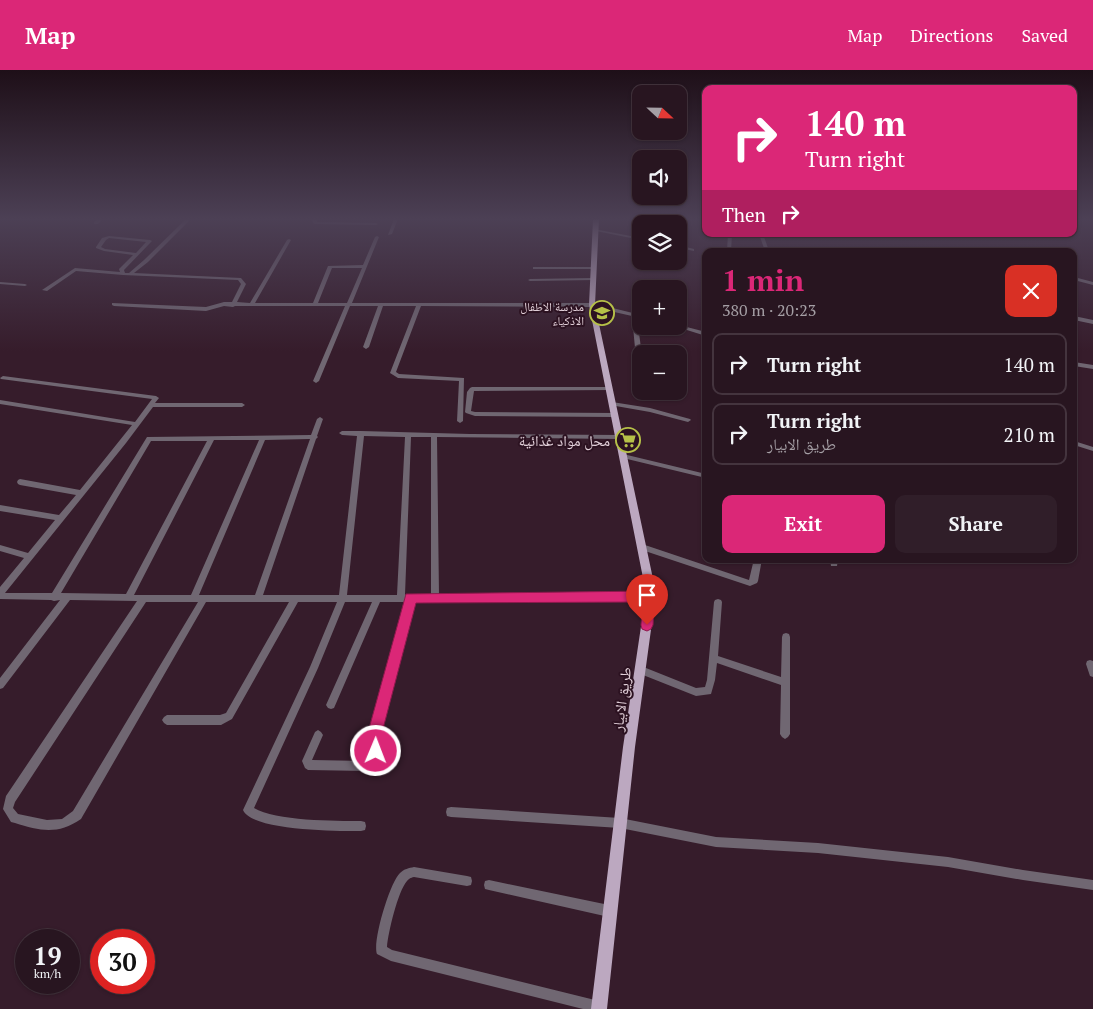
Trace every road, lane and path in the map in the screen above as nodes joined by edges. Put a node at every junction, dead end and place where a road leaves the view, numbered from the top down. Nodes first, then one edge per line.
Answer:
1 (127, 263) edge
2 (145, 263) edge
3 (276, 263) edge
4 (365, 263) edge
5 (594, 263) edge
6 (364, 266) junction
7 (535, 268) dead end
8 (546, 268) junction
9 (123, 274) junction
10 (130, 274) junction
11 (593, 274) junction
12 (1077, 279) edge
13 (530, 280) dead end
14 (546, 280) junction
15 (0, 283) edge
16 (1093, 284) edge
17 (25, 285) dead end
18 (45, 290) dead end
19 (114, 304) dead end
20 (314, 304) junction
21 (592, 304) junction
22 (233, 305) junction
23 (251, 305) junction
24 (347, 305) junction
25 (381, 305) junction
26 (419, 305) junction
27 (632, 314) edge
28 (1077, 319) edge
29 (1093, 322) edge
30 (687, 329) edge
31 (702, 333) edge
32 (366, 347) dead end
33 (1077, 364) edge
34 (1093, 367) edge
35 (10, 372) dead end
36 (1, 379) edge
37 (316, 380) dead end
38 (609, 389) junction
39 (0, 402) edge
40 (151, 404) junction
41 (242, 405) dead end
42 (613, 409) junction
43 (320, 419) dead end
44 (688, 420) dead end
45 (460, 422) dead end
46 (136, 424) junction
47 (342, 433) dead end
48 (361, 433) junction
49 (408, 435) junction
50 (434, 435) junction
51 (315, 437) junction
52 (619, 437) junction
53 (263, 438) junction
54 (211, 439) junction
55 (1077, 444) edge
56 (1093, 449) edge
57 (623, 456) junction
58 (702, 475) edge
59 (20, 482) dead end
60 (80, 493) junction
61 (0, 508) edge
62 (60, 518) junction
63 (642, 547) junction
64 (0, 548) edge
65 (29, 556) junction
66 (757, 563) edge
67 (0, 594) edge
68 (649, 596) junction
69 (343, 597) junction
70 (406, 597) junction
71 (435, 597) junction
72 (54, 598) junction
73 (67, 598) junction
74 (128, 598) junction
75 (144, 598) junction
76 (258, 598) junction
77 (296, 598) junction
78 (378, 598) junction
79 (194, 599) junction
80 (204, 599) junction
81 (718, 602) dead end
82 (786, 637) dead end
83 (713, 658) junction
84 (641, 670) junction
85 (785, 682) junction
86 (0, 685) edge
87 (331, 705) dead end
88 (168, 720) dead end
89 (785, 734) dead end
90 (318, 735) dead end
91 (451, 812) dead end
92 (620, 823) junction
93 (361, 826) dead end
94 (467, 881) dead end
95 (489, 885) dead end
96 (1093, 885) edge
97 (609, 911) junction
98 (599, 1008) edge

1 - 9 street
2 - 10 street
3 - 23 street
4 - 6 street
5 - 11 main road, طريق الابيار
6 - 20 street
6 - 24 street
7 - 8 street
8 - 11 street
8 - 14 street
9 - 10 street
9 - 18 street
10 - 22 street
11 - 14 street
11 - 21 main road, طريق الابيار
12 - 16 street
13 - 14 street
15 - 17 street
19 - 22 street
20 - 23 street
20 - 24 street
21 - 26 street
21 - 27 street
21 - 38 main road, طريق الابيار
22 - 23 street
24 - 25 street
24 - 37 street
25 - 26 street
25 - 32 street
26 - 45 street
28 - 29 street
30 - 31 street
33 - 34 street
35 - 36 street
36 - 40 street
38 - 42 main road, طريق الابيار
38 - 42 street
39 - 46 street
40 - 41 street
40 - 46 street
42 - 44 street
42 - 52 main road, طريق الابيار
43 - 51 street
46 - 60 street
47 - 48 street
48 - 49 street
48 - 69 street
49 - 50 street
49 - 70 street
50 - 52 street
50 - 71 street
51 - 53 street
51 - 76 street
52 - 57 main road, طريق الابيار
53 - 54 street
53 - 79 street
54 - 72 street
54 - 74 street
55 - 56 street
57 - 58 street
57 - 63 main road, طريق الابيار
59 - 60 street
60 - 62 street
61 - 62 street
62 - 65 street
63 - 66 street
63 - 68 main road, طريق الابيار
64 - 65 street
65 - 67 street
67 - 72 street
68 - 71 street
68 - 84 main road, طريق الابيار
69 - 77 street
69 - 78 street
69 - 93 street
70 - 71 street
70 - 78 street
70 - 90 street
72 - 73 street
73 - 74 street
73 - 86 street
74 - 75 street
75 - 79 street
75 - 80 street
76 - 77 street
76 - 80 street
77 - 88 street
78 - 87 street
79 - 80 street
81 - 83 street
82 - 85 street
83 - 84 street
83 - 85 street
84 - 92 main road, طريق الابيار
85 - 89 street
91 - 92 street
92 - 96 street
92 - 97 main road, طريق الابيار
94 - 98 street
95 - 97 street
97 - 98 main road, طريق الابيار

